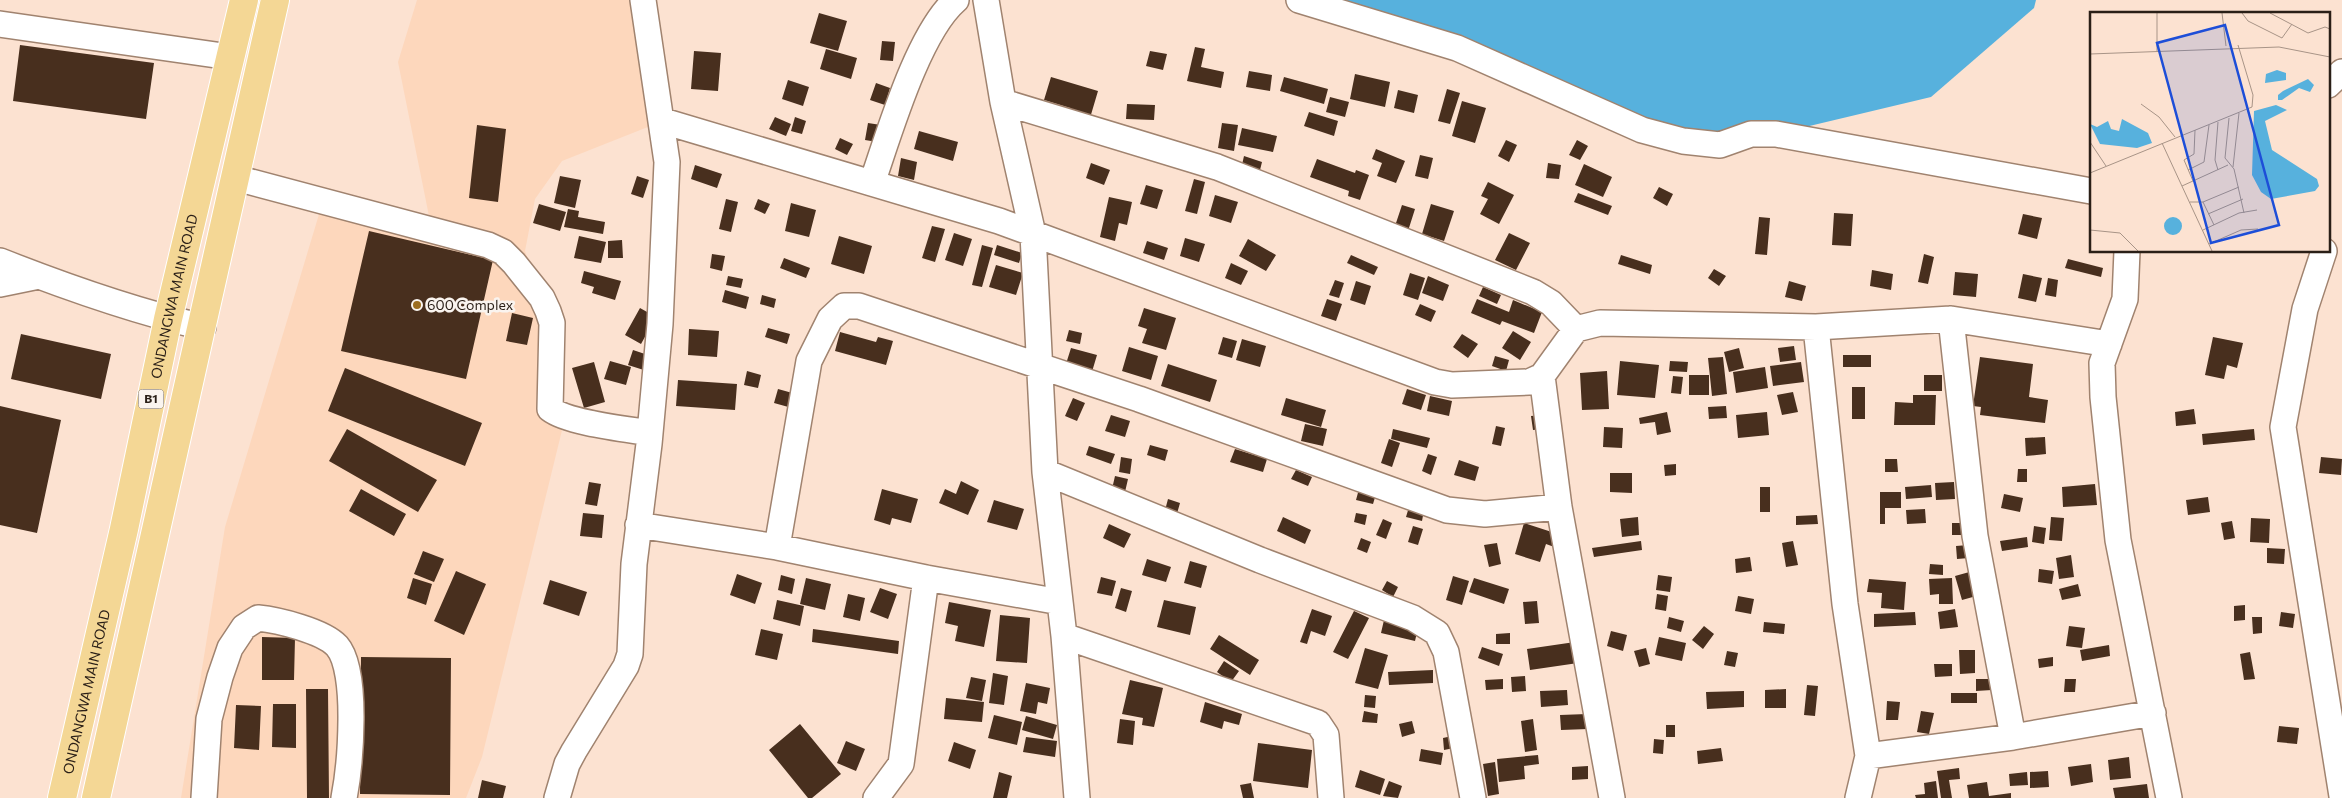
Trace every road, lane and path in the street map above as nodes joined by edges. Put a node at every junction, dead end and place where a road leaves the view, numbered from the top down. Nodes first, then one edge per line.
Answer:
1 (244, 0) edge
2 (275, 0) edge
3 (643, 0) edge
4 (956, 0) edge
5 (986, 0) edge
6 (1299, 0) edge
7 (0, 24) edge
8 (230, 57) junction
9 (2342, 72) edge
10 (2330, 83) edge
11 (1003, 102) junction
12 (663, 122) junction
13 (236, 178) junction
14 (872, 183) junction
15 (2090, 191) edge
16 (1033, 234) junction
17 (2127, 252) edge
18 (2324, 252) edge
19 (0, 261) edge
20 (40, 276) junction
21 (0, 284) edge
22 (168, 319) junction
23 (1951, 320) junction
24 (203, 327) junction
25 (1816, 328) junction
26 (1576, 329) junction
27 (2109, 344) junction
28 (1039, 366) junction
29 (1542, 376) junction
30 (650, 433) junction
31 (1045, 472) junction
32 (1559, 507) junction
33 (638, 525) junction
34 (777, 547) junction
35 (926, 578) junction
36 (1060, 602) junction
37 (1064, 636) junction
38 (2153, 713) junction
39 (2013, 737) junction
40 (1868, 756) junction
41 (2342, 796) edge
42 (62, 798) edge
43 (96, 798) edge
44 (204, 798) edge
45 (344, 798) edge
46 (557, 798) edge
47 (876, 798) edge
48 (1077, 798) edge
49 (1331, 798) edge
50 (1473, 798) edge
51 (1612, 798) edge
52 (1858, 798) edge
53 (2169, 798) edge

1 - 8 main road, ONDANGWA MAIN ROAD / B1
2 - 13 main road, B1
3 - 12 street
4 - 14 street
5 - 11 street
6 - 15 street
7 - 8 street
8 - 22 main road, ONDANGWA MAIN ROAD / B1
9 - 10 street
11 - 16 street
11 - 26 street
12 - 14 street
12 - 30 street
13 - 24 main road, B1
13 - 30 street
14 - 16 street
16 - 28 street
16 - 29 street
17 - 27 street
18 - 41 street
19 - 20 street
20 - 21 street
20 - 22 street
22 - 24 street
22 - 42 main road, ONDANGWA MAIN ROAD / B1
23 - 25 street
23 - 27 street
23 - 39 street
24 - 43 main road, B1
25 - 26 street
25 - 40 street
26 - 29 street
27 - 38 street
28 - 31 street
28 - 32 street
28 - 34 street
29 - 32 street
30 - 33 street
31 - 36 street
31 - 50 street
32 - 51 street
33 - 34 street
33 - 46 street
34 - 35 street
35 - 36 street
35 - 47 street
36 - 37 street
37 - 48 street
37 - 49 street
38 - 39 street
38 - 53 street
39 - 40 street
40 - 52 street
44 - 45 street

